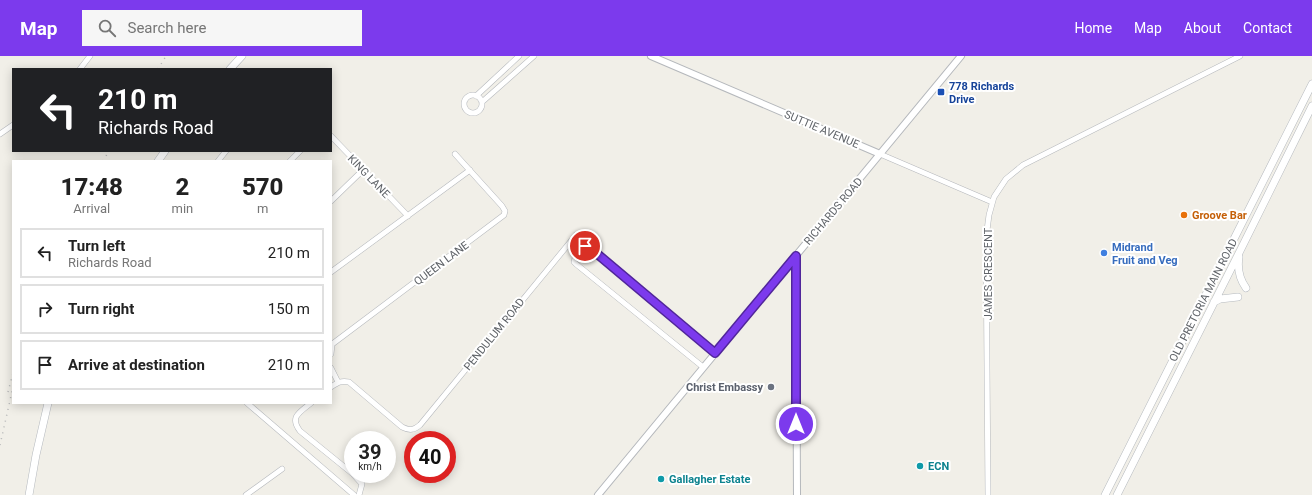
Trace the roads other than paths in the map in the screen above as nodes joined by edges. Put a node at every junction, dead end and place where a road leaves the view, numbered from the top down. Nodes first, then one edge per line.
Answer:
1 (90, 56) edge
2 (242, 56) edge
3 (519, 56) edge
4 (534, 56) edge
5 (651, 56) edge
6 (961, 56) edge
7 (1240, 56) edge
8 (81, 68) edge
9 (231, 68) edge
10 (1312, 84) edge
11 (476, 96) junction
12 (482, 102) junction
13 (1312, 106) edge
14 (12, 126) edge
15 (0, 134) edge
16 (332, 137) edge
17 (225, 152) edge
18 (299, 152) edge
19 (456, 154) dead end
20 (880, 154) junction
21 (219, 160) edge
22 (291, 160) edge
23 (363, 170) junction
24 (470, 170) junction
25 (332, 200) edge
26 (992, 202) junction
27 (408, 216) junction
28 (576, 235) dead end
29 (1240, 251) junction
30 (796, 256) junction
31 (332, 271) edge
32 (1246, 288) dead end
33 (1238, 297) dead end
34 (1214, 302) junction
35 (332, 345) edge
36 (715, 353) junction
37 (703, 367) junction
38 (332, 370) edge
39 (338, 382) junction
40 (332, 386) edge
41 (48, 404) edge
42 (248, 404) edge
43 (310, 404) edge
44 (344, 467) edge
45 (282, 469) dead end
46 (362, 483) edge
47 (29, 495) edge
48 (246, 495) edge
49 (354, 495) edge
50 (359, 495) edge
51 (598, 495) edge
52 (796, 495) edge
53 (988, 495) edge
54 (1105, 495) edge
55 (1117, 495) edge

1 - 8 street
2 - 9 main road
3 - 11 street
4 - 12 street
5 - 20 street, SUTTIE AVENUE
6 - 20 street, RICHARDS ROAD
7 - 26 street, JAMES CRESCENT
10 - 54 main road, OLD PRETORIA MAIN ROAD
11 - 12 street
11 - 12 street
13 - 29 main road, OLD PRETORIA MAIN ROAD
14 - 15 street
16 - 23 street, KING LANE
17 - 21 street
18 - 22 street
19 - 24 street
20 - 26 street, SUTTIE AVENUE
20 - 30 street, RICHARDS ROAD
23 - 25 street
23 - 27 street, KING LANE
24 - 27 street
24 - 35 street, QUEEN LANE
26 - 53 street, JAMES CRESCENT
27 - 31 street
28 - 39 street, PENDULUM ROAD
29 - 32 main road
29 - 34 main road, OLD PRETORIA MAIN ROAD
30 - 36 street, RICHARDS ROAD
30 - 52 street
33 - 34 main road
34 - 55 main road, OLD PRETORIA MAIN ROAD
36 - 37 street, RICHARDS ROAD
36 - 37 street
37 - 51 street, RICHARDS ROAD
38 - 39 street
39 - 40 street
41 - 47 main road
42 - 49 street
43 - 44 street
45 - 48 street
46 - 50 street

